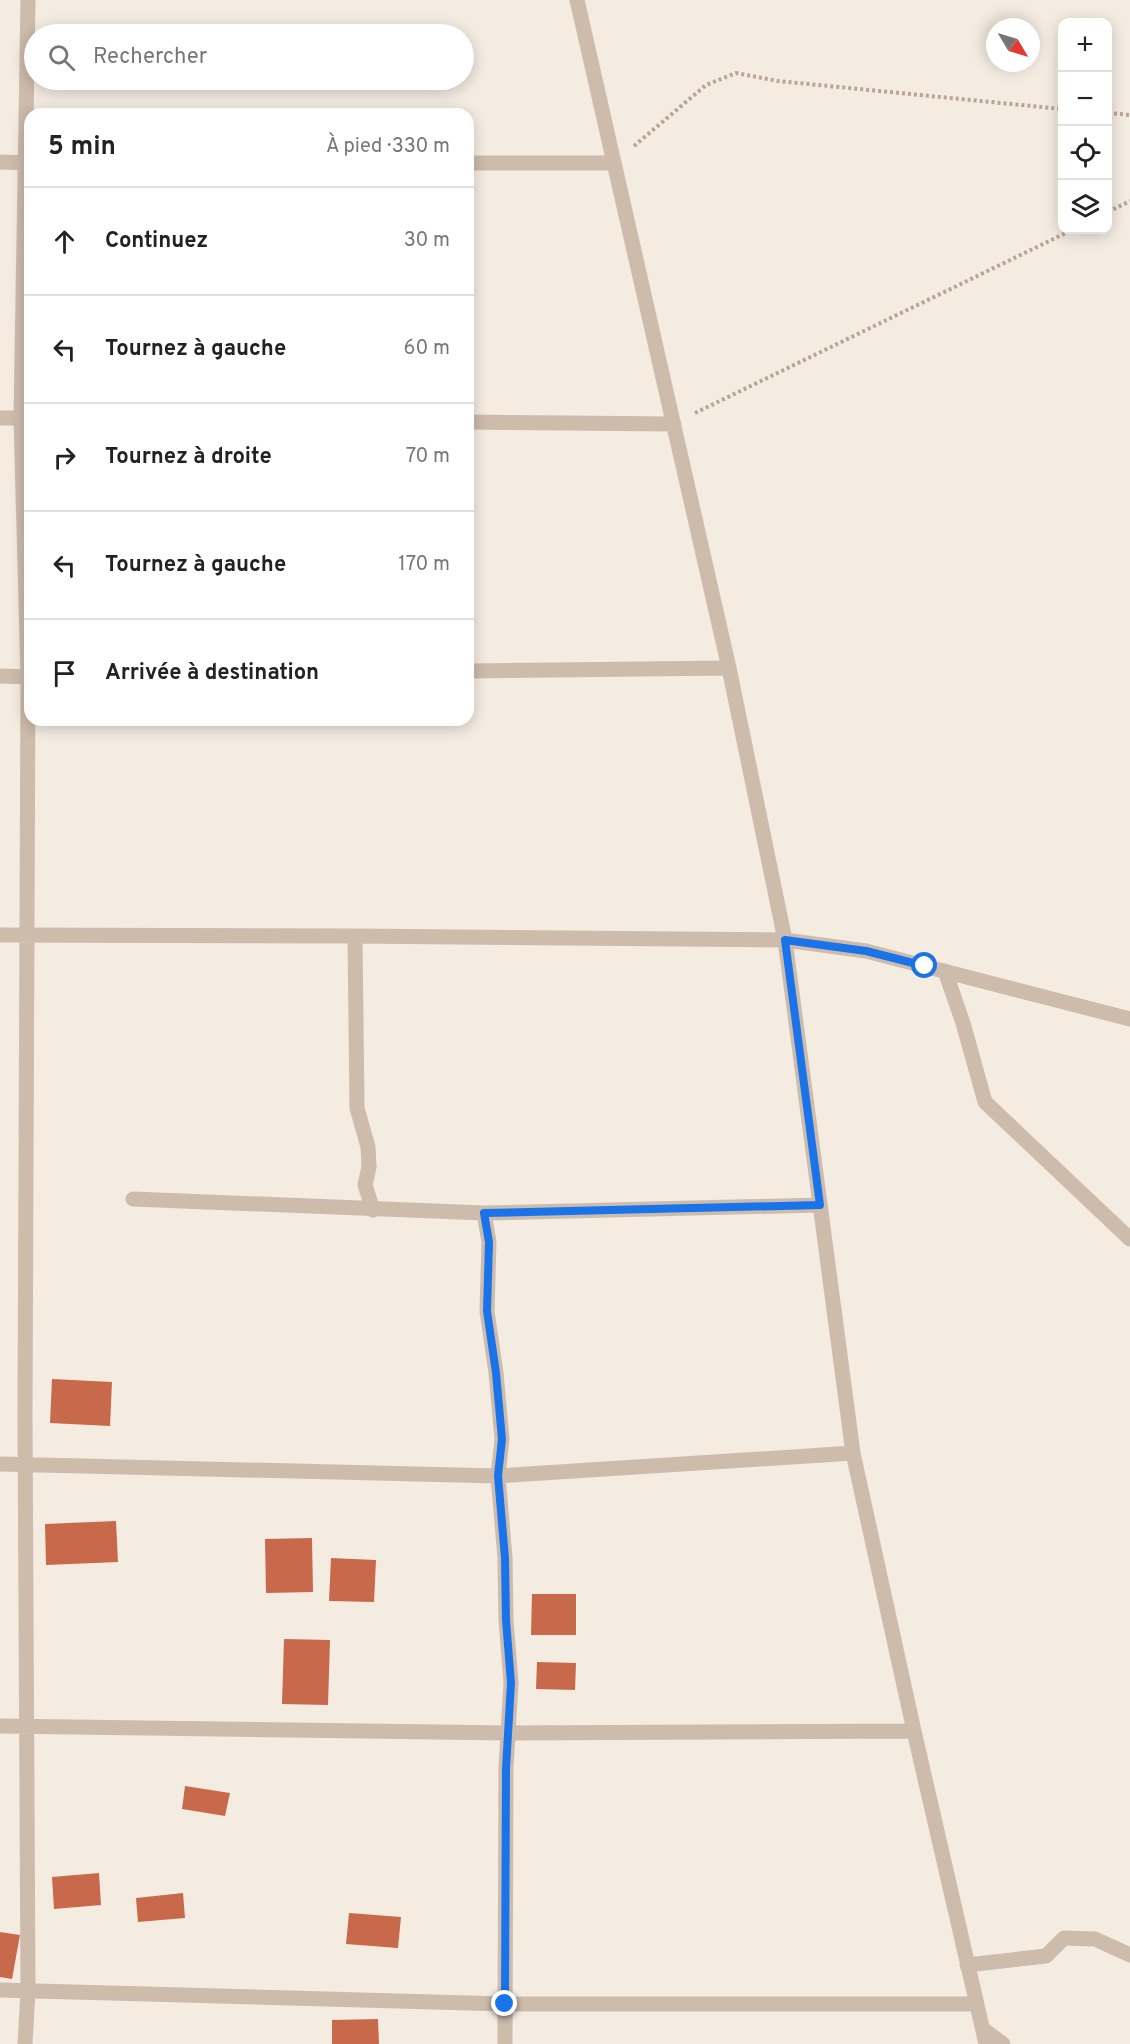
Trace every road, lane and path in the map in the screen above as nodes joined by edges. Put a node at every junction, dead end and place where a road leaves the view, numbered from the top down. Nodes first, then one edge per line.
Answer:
1 (28, 0) edge
2 (577, 0) edge
3 (28, 24) edge
4 (28, 90) edge
5 (28, 108) edge
6 (1058, 109) edge
7 (1112, 113) edge
8 (1130, 115) edge
9 (0, 162) edge
10 (24, 163) edge
11 (474, 163) edge
12 (614, 163) junction
13 (1130, 201) edge
14 (1112, 210) edge
15 (1064, 234) edge
16 (0, 418) edge
17 (24, 418) edge
18 (474, 422) edge
19 (674, 424) junction
20 (729, 668) junction
21 (474, 671) edge
22 (0, 676) edge
23 (24, 677) edge
24 (29, 726) edge
25 (28, 934) junction
26 (0, 935) edge
27 (355, 936) junction
28 (785, 940) junction
29 (945, 971) junction
30 (1130, 1019) edge
31 (134, 1199) dead end
32 (820, 1205) junction
33 (374, 1210) junction
34 (484, 1213) junction
35 (1130, 1239) edge
36 (854, 1454) junction
37 (26, 1463) junction
38 (0, 1464) edge
39 (498, 1476) junction
40 (0, 1726) edge
41 (28, 1726) junction
42 (914, 1731) junction
43 (508, 1733) junction
44 (1130, 1955) edge
45 (968, 1965) junction
46 (0, 1990) edge
47 (28, 1991) junction
48 (505, 2004) junction
49 (976, 2004) junction
50 (985, 2036) edge
51 (25, 2044) edge
52 (505, 2044) edge
53 (1003, 2044) edge

1 - 3 street
2 - 12 street
4 - 5 street
6 - 12 path
7 - 8 path
9 - 10 street
11 - 12 street
12 - 19 street
13 - 14 path
15 - 19 path
16 - 17 street
18 - 19 street
19 - 20 street
20 - 21 street
20 - 28 street
22 - 23 street
24 - 25 street
25 - 26 street
25 - 27 street
25 - 37 street
27 - 28 street
27 - 33 street
28 - 29 street
28 - 32 street
29 - 30 street
29 - 35 street
31 - 33 street
32 - 34 street
32 - 36 street
33 - 34 street
34 - 39 street
36 - 39 street
36 - 42 street
37 - 38 street
37 - 39 street
37 - 41 street
39 - 43 street
40 - 41 street
41 - 43 street
41 - 47 street
42 - 43 street
42 - 45 street
43 - 48 street
44 - 45 street
45 - 49 street
46 - 47 street
47 - 48 street
47 - 51 street
48 - 49 street
48 - 52 street
49 - 50 street
50 - 53 street

